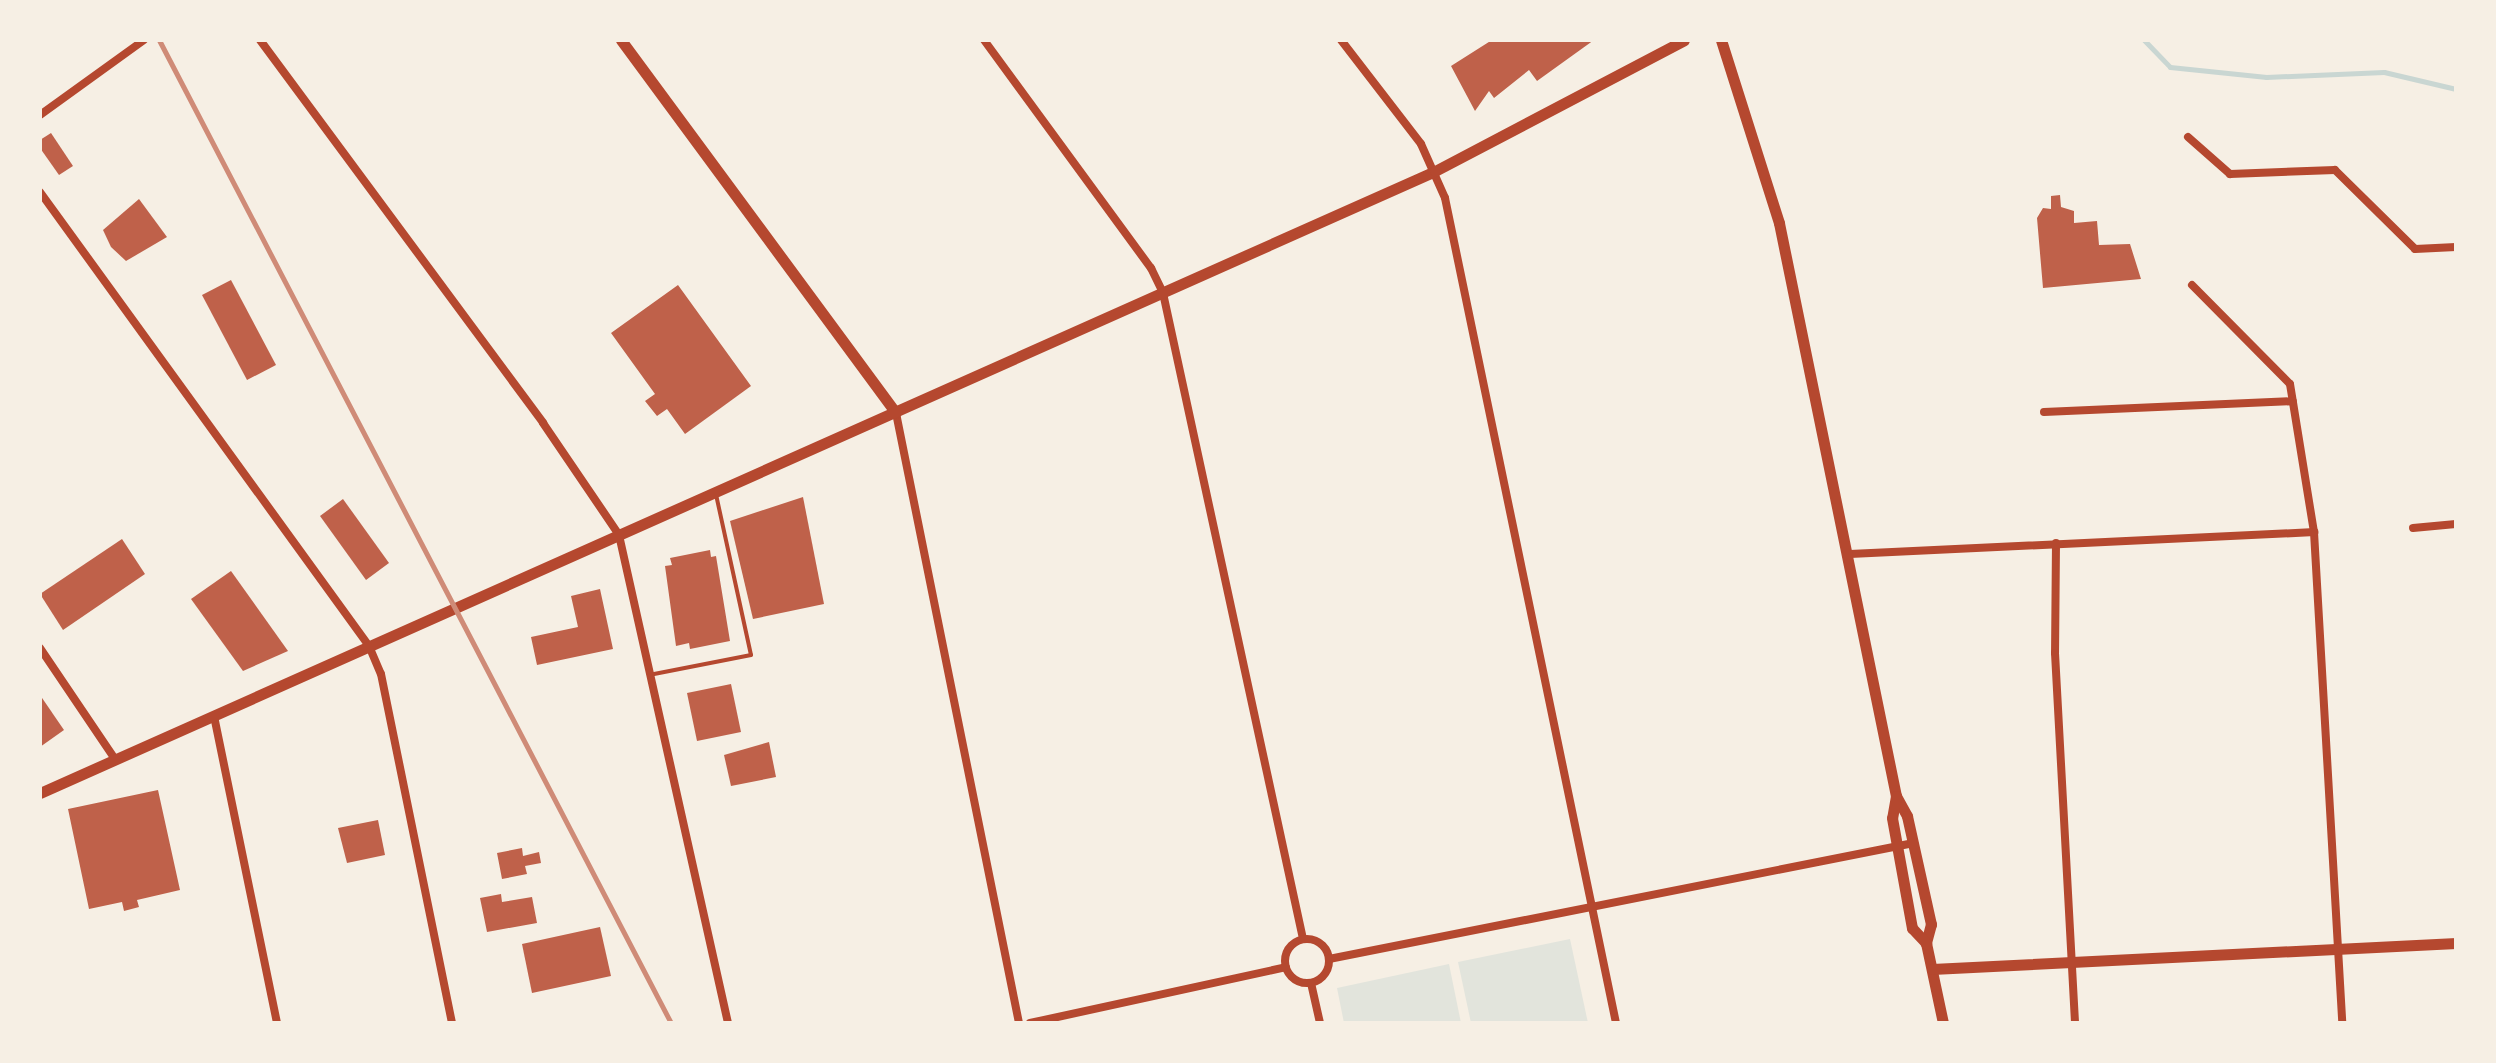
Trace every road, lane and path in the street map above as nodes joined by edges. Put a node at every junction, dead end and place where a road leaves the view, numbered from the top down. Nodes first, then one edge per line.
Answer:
1 (144, 40) edge
2 (260, 40) edge
3 (621, 40) edge
4 (984, 40) edge
5 (1341, 40) edge
6 (1684, 40) edge
7 (1721, 40) edge
8 (40, 115) edge
9 (2188, 137) dead end
10 (1435, 171) junction
11 (40, 192) edge
12 (2456, 247) edge
13 (2192, 285) dead end
14 (1163, 293) junction
15 (2293, 401) junction
16 (2044, 412) dead end
17 (896, 413) junction
18 (716, 492) junction
19 (2456, 524) edge
20 (2413, 528) dead end
21 (2314, 532) junction
22 (619, 535) junction
23 (2056, 543) junction
24 (1850, 554) junction
25 (369, 646) junction
26 (40, 648) edge
27 (649, 675) junction
28 (214, 716) junction
29 (115, 759) junction
30 (40, 793) edge
31 (1896, 796) junction
32 (1914, 843) junction
33 (1896, 846) junction
34 (1593, 910) junction
35 (1303, 939) junction
36 (1926, 943) junction
37 (2456, 943) edge
38 (2337, 948) junction
39 (1329, 959) junction
40 (2073, 962) junction
41 (1286, 967) junction
42 (1932, 969) junction
43 (1311, 983) junction
44 (277, 1023) edge
45 (452, 1023) edge
46 (728, 1023) edge
47 (1019, 1023) edge
48 (1030, 1023) edge
49 (1320, 1023) edge
50 (1616, 1023) edge
51 (1943, 1023) edge
52 (2075, 1023) edge
53 (2342, 1023) edge

1 - 8 street
2 - 22 street
3 - 17 street
4 - 14 street
5 - 10 street
6 - 10 street
7 - 24 street
9 - 12 street
10 - 14 street
10 - 34 street
11 - 25 street
13 - 15 street
14 - 17 street
14 - 35 street
15 - 16 street
15 - 21 street
17 - 18 street
17 - 47 street
18 - 22 street
18 - 27 lane
19 - 20 street
21 - 23 street
21 - 38 street
22 - 25 street
22 - 27 street
23 - 24 street
23 - 40 street
24 - 31 street
25 - 28 street
25 - 45 street
26 - 29 street
27 - 46 street
28 - 29 street
28 - 44 street
29 - 30 street
31 - 32 street
31 - 33 street
32 - 33 street
32 - 36 street
33 - 34 street
33 - 36 street
34 - 39 street
34 - 50 street
35 - 39 street
35 - 41 street
36 - 42 street
37 - 38 street
38 - 40 street
38 - 53 street
39 - 43 street
40 - 42 street
40 - 52 street
41 - 43 street
41 - 48 street
42 - 51 street
43 - 49 street

